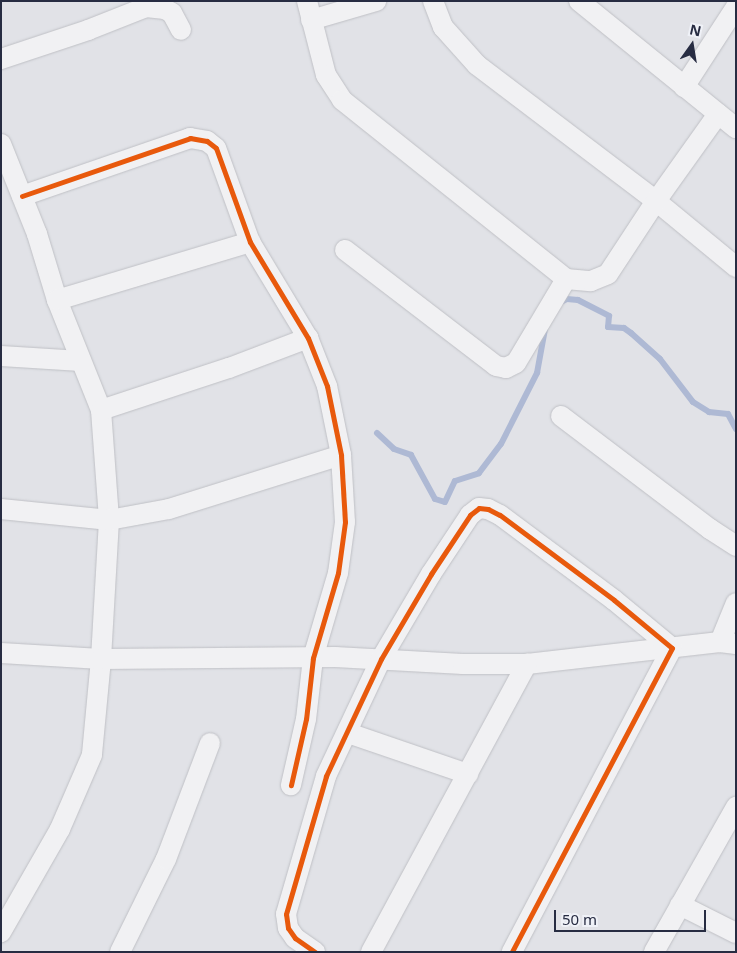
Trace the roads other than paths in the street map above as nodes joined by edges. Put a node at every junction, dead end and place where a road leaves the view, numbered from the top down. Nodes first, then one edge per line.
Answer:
1 (376, 1) edge
2 (433, 1) edge
3 (579, 1) edge
4 (736, 7) edge
5 (309, 10) edge
6 (181, 30) dead end
7 (1, 59) edge
8 (684, 87) junction
9 (718, 114) junction
10 (736, 128) edge
11 (1, 144) edge
12 (22, 196) junction
13 (656, 202) junction
14 (250, 242) junction
15 (345, 250) dead end
16 (736, 267) edge
17 (566, 279) junction
18 (57, 300) junction
19 (308, 338) junction
20 (1, 356) edge
21 (81, 361) junction
22 (101, 410) junction
23 (561, 416) dead end
24 (340, 455) junction
25 (1, 509) edge
26 (109, 520) junction
27 (736, 546) edge
28 (736, 603) edge
29 (728, 643) edge
30 (672, 648) junction
31 (1, 652) edge
32 (314, 658) junction
33 (374, 659) junction
34 (101, 660) junction
35 (527, 664) junction
36 (348, 733) junction
37 (210, 743) dead end
38 (468, 774) junction
39 (291, 785) dead end
40 (736, 807) edge
41 (680, 906) junction
42 (1, 932) edge
43 (736, 933) edge
44 (120, 952) edge
45 (315, 952) edge
46 (371, 952) edge
47 (512, 952) edge
48 (654, 952) edge

1 - 5 street
2 - 13 street
3 - 8 street
4 - 8 street
5 - 17 street
6 - 7 street
8 - 9 street
9 - 10 street
9 - 13 street
11 - 12 street
12 - 14 street
12 - 18 street
13 - 16 street
13 - 17 street
14 - 18 street
14 - 19 street
15 - 17 street
18 - 21 street
19 - 22 street
19 - 24 street
20 - 21 street
21 - 22 street
22 - 26 street
23 - 27 street
24 - 26 street
24 - 32 street
25 - 26 street
26 - 34 street
28 - 29 street
29 - 30 street
30 - 33 street
30 - 35 street
30 - 47 street
31 - 34 street
32 - 33 street
32 - 34 street
32 - 39 street
33 - 35 street
33 - 36 street
34 - 42 street
35 - 38 street
36 - 38 street
36 - 45 street
37 - 44 street
38 - 46 street
40 - 41 street
41 - 43 street
41 - 48 street

